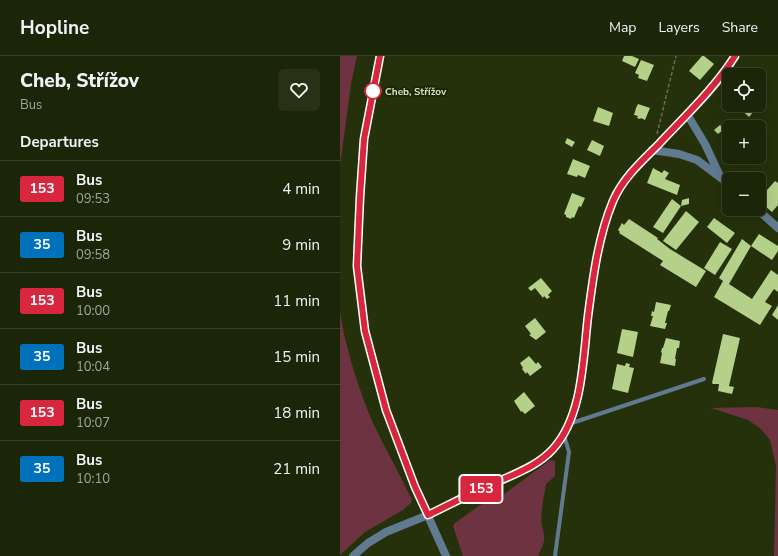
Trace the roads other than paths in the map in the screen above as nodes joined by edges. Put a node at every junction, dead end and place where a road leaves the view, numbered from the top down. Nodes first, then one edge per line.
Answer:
1 (380, 56) edge
2 (735, 56) edge
3 (687, 114) junction
4 (652, 150) junction
5 (721, 177) joint
6 (765, 216) edge
7 (778, 228) edge
8 (704, 379) dead end
9 (568, 424) junction
10 (564, 435) junction
11 (428, 515) junction
12 (353, 556) edge
13 (446, 556) edge
14 (555, 556) edge

1 - 11 street
2 - 3 street
3 - 4 street
3 - 5 street
4 - 5 street
4 - 9 street
6 - 7 street
8 - 9 lane
9 - 10 street
10 - 11 street
10 - 14 lane
11 - 12 street
11 - 13 street

